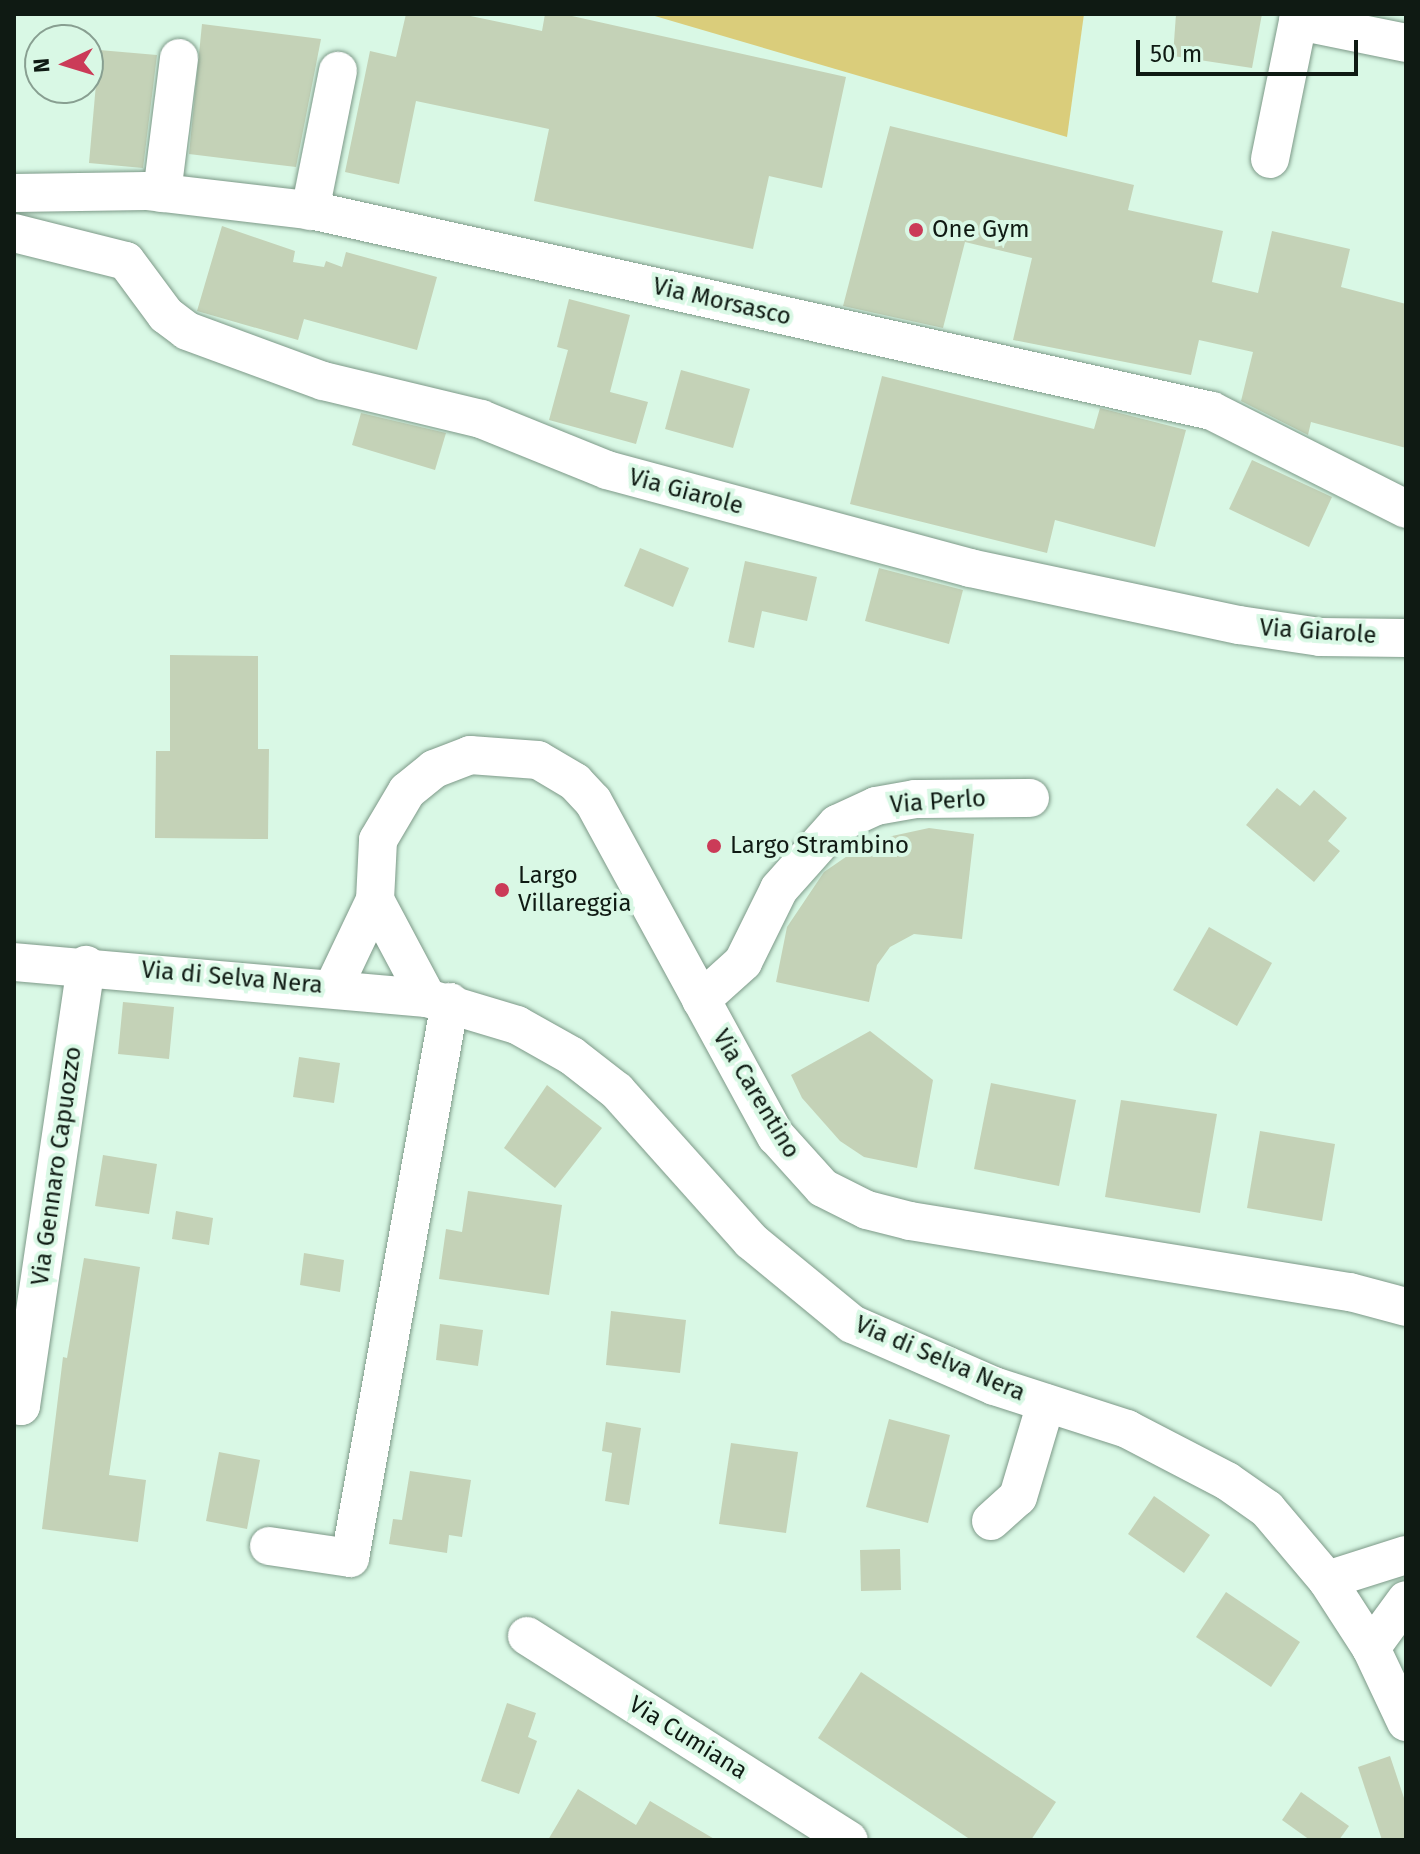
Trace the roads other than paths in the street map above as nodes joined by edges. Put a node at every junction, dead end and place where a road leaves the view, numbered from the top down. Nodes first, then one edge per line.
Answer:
1 (1296, 18) edge
2 (1406, 43) edge
3 (179, 58) dead end
4 (338, 71) dead end
5 (1270, 159) dead end
6 (14, 193) edge
7 (162, 193) junction
8 (310, 211) junction
9 (14, 233) edge
10 (1406, 509) edge
11 (1406, 638) edge
12 (1030, 798) dead end
13 (375, 900) junction
14 (14, 962) edge
15 (86, 965) junction
16 (334, 986) junction
17 (439, 1000) junction
18 (701, 1000) junction
19 (1406, 1307) edge
20 (1046, 1403) junction
21 (14, 1405) edge
22 (991, 1521) dead end
23 (269, 1546) dead end
24 (1406, 1555) edge
25 (1327, 1580) junction
26 (1406, 1600) edge
27 (527, 1636) dead end
28 (1371, 1648) junction
29 (1406, 1722) edge
30 (849, 1840) edge

1 - 2 street
1 - 5 street
3 - 7 street
4 - 8 street
6 - 7 street, Via Morsasco
7 - 8 street, Via Morsasco
8 - 10 street, Via Morsasco
9 - 11 street, Via Giarole
12 - 18 street, Via Perlo
13 - 16 street, Via Carentino
13 - 17 street
13 - 18 street, Via Carentino
14 - 15 street, Via di Selva Nera
15 - 16 street, Via di Selva Nera
15 - 21 street, Via Gennaro Capuozzo
16 - 17 street, Via di Selva Nera
17 - 20 street, Via di Selva Nera
17 - 23 street
18 - 19 street, Via Carentino
20 - 22 street
20 - 25 street, Via di Selva Nera
24 - 25 street
25 - 28 street, Via di Selva Nera
26 - 28 street
27 - 30 street, Via Cumiana
28 - 29 street, Via di Selva Nera

